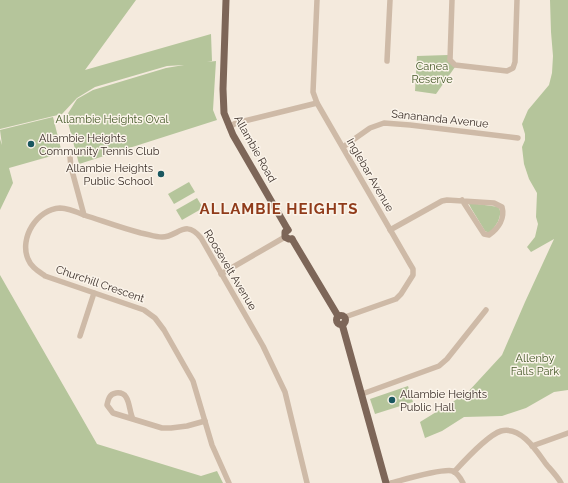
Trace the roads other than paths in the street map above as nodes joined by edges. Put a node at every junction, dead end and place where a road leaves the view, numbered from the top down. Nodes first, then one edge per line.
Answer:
1 (226, 0) edge
2 (317, 0) edge
3 (390, 0) edge
4 (452, 0) edge
5 (517, 0) edge
6 (387, 61) dead end
7 (317, 103) junction
8 (229, 127) junction
9 (518, 138) dead end
10 (343, 147) junction
11 (70, 157) dead end
12 (462, 200) junction
13 (84, 215) junction
14 (390, 230) junction
15 (288, 235) junction
16 (221, 274) junction
17 (94, 293) junction
18 (486, 310) dead end
19 (342, 319) junction
20 (80, 336) dead end
21 (362, 394) junction
22 (133, 419) junction
23 (205, 422) junction
24 (568, 433) edge
25 (532, 446) junction
26 (454, 472) junction
27 (229, 483) edge
28 (307, 483) edge
29 (386, 483) edge
30 (390, 483) edge
31 (463, 483) edge
32 (561, 483) edge

1 - 8 main road, Allambie Road
2 - 7 street, Inglebar Avenue
3 - 6 street
4 - 5 street
7 - 8 street
7 - 10 street, Inglebar Avenue
8 - 15 main road, Allambie Road
9 - 10 street, Sanananda Avenue
10 - 14 street, Inglebar Avenue
11 - 13 street
12 - 12 street
12 - 14 street
13 - 16 street, Roosevelt Avenue
13 - 17 street, Churchill Crescent
14 - 19 street, Inglebar Avenue
15 - 16 street
15 - 19 main road, Allambie Road
16 - 28 street, Roosevelt Avenue
17 - 20 street
17 - 23 street, Churchill Crescent
18 - 21 street
19 - 21 main road, Allambie Road
21 - 29 main road, Allambie Road
22 - 22 street
22 - 23 street
23 - 27 street, Churchill Crescent
24 - 25 street
25 - 26 street
25 - 32 street
26 - 30 street
26 - 31 street

